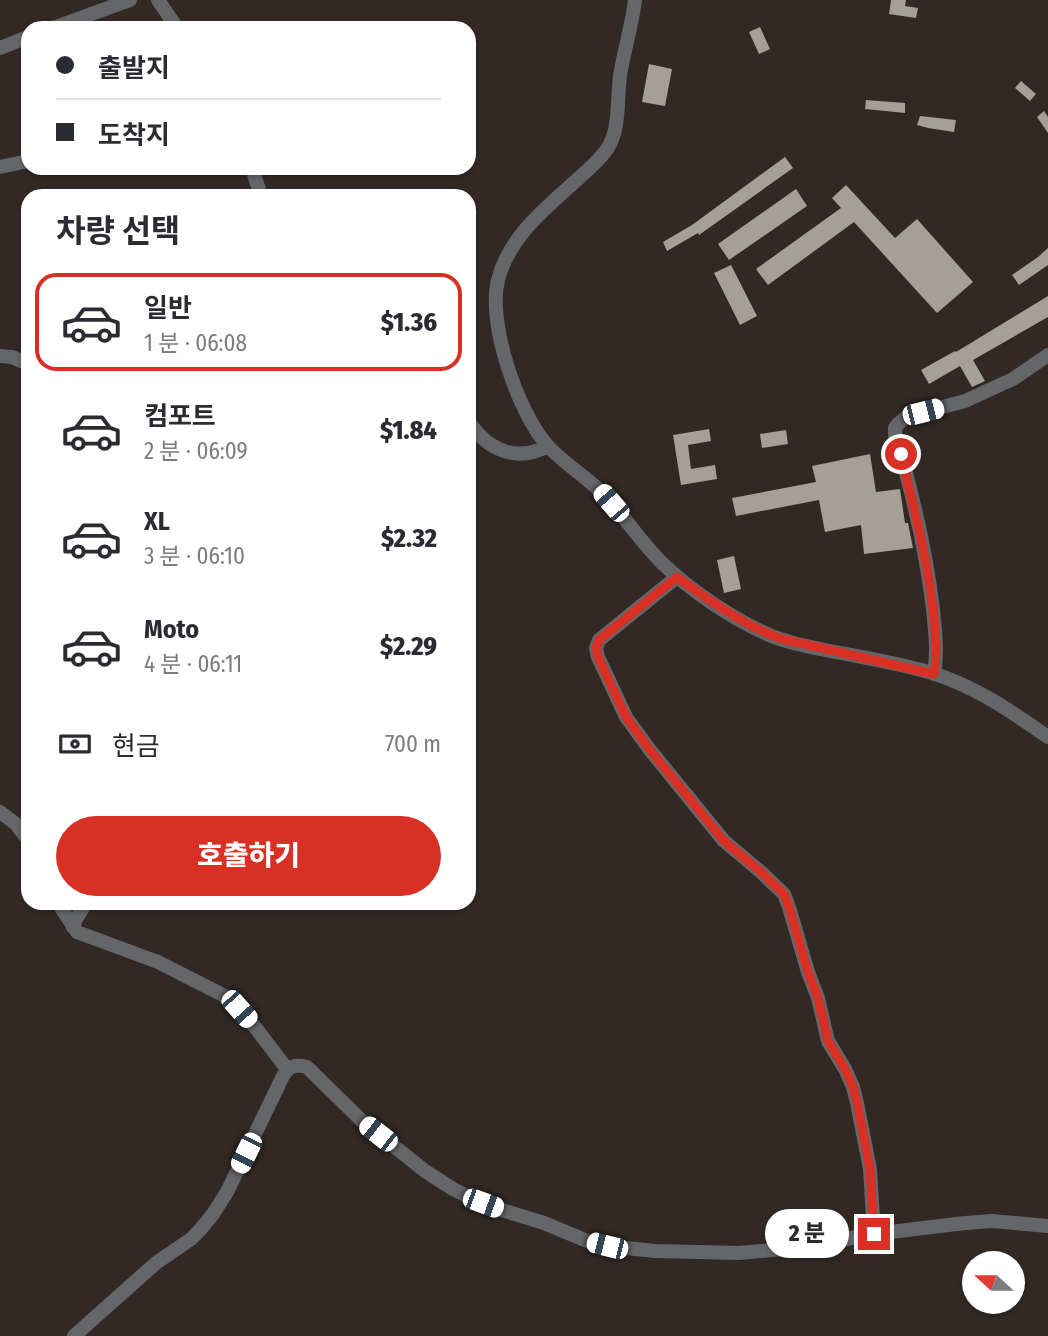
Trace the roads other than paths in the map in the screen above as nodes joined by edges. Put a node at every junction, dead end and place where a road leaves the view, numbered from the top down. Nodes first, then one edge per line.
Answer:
1 (130, 0) edge
2 (158, 0) edge
3 (635, 0) edge
4 (73, 21) edge
5 (172, 21) edge
6 (21, 40) edge
7 (0, 48) edge
8 (21, 162) edge
9 (0, 167) edge
10 (1048, 355) edge
11 (0, 356) edge
12 (21, 360) edge
13 (476, 429) edge
14 (548, 446) junction
15 (677, 577) junction
16 (934, 674) junction
17 (1048, 737) edge
18 (0, 812) edge
19 (21, 831) edge
20 (62, 910) edge
21 (82, 910) edge
22 (73, 927) junction
23 (287, 1069) junction
24 (1048, 1226) edge
25 (874, 1234) junction
26 (74, 1336) edge

1 - 4 street
2 - 5 street
3 - 14 street
6 - 7 street
8 - 9 street
10 - 16 street
11 - 12 street
13 - 14 street
14 - 15 street
15 - 16 street
15 - 25 street
16 - 17 street
18 - 19 street
20 - 22 street
21 - 22 street
22 - 23 street
23 - 25 street
23 - 26 street
24 - 25 street

